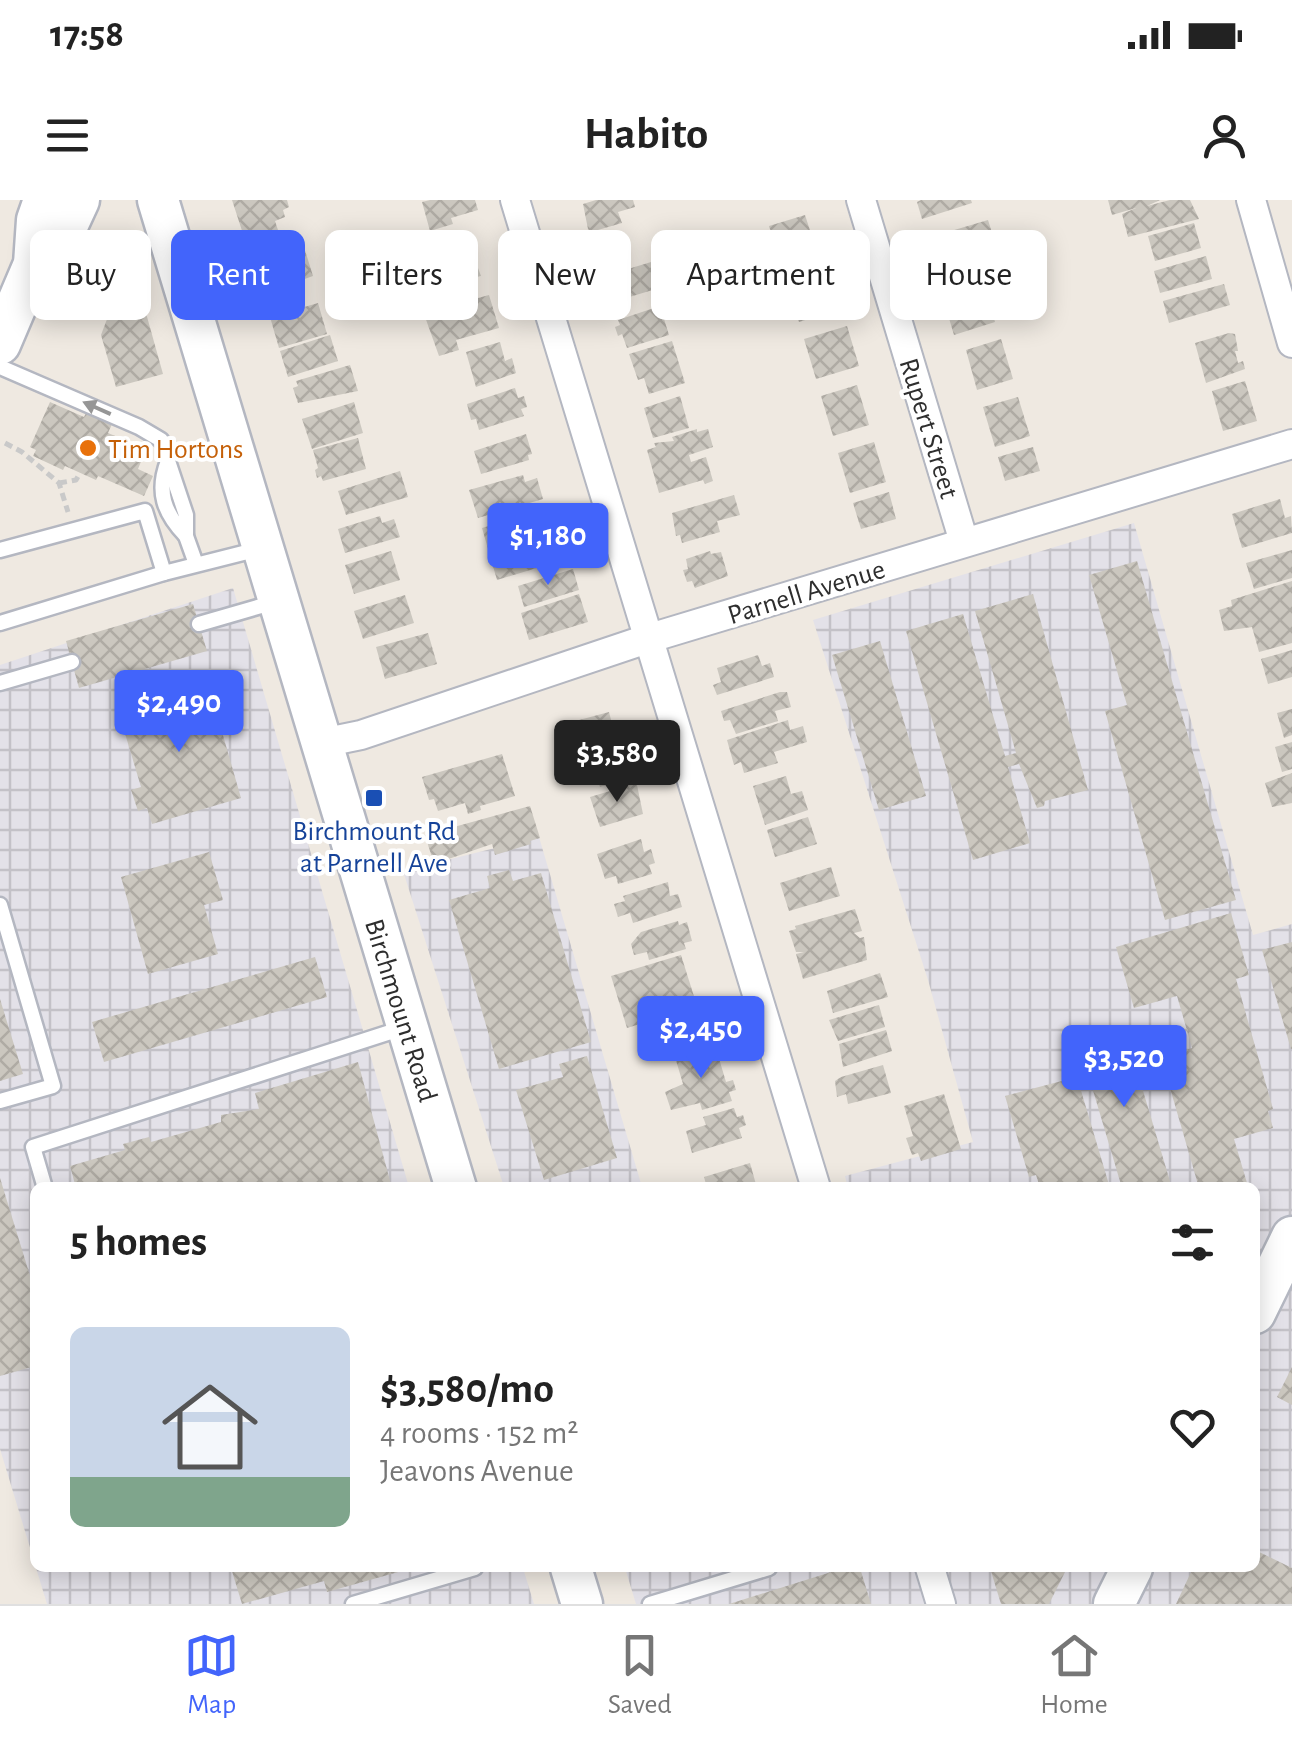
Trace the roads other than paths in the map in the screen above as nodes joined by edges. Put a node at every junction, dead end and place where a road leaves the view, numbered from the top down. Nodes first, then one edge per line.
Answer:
1 (44, 200) edge
2 (79, 200) edge
3 (158, 200) edge
4 (515, 200) edge
5 (861, 200) edge
6 (1251, 200) edge
7 (36, 230) edge
8 (64, 230) edge
9 (30, 273) edge
10 (1292, 343) edge
11 (0, 344) edge
12 (0, 366) edge
13 (1292, 444) edge
14 (964, 542) junction
15 (262, 548) junction
16 (0, 550) edge
17 (196, 564) junction
18 (164, 573) junction
19 (278, 601) junction
20 (0, 623) edge
21 (199, 624) dead end
22 (650, 638) junction
23 (72, 662) dead end
24 (0, 683) edge
25 (322, 744) junction
26 (0, 905) edge
27 (408, 1027) junction
28 (0, 1101) edge
29 (43, 1182) edge
30 (454, 1182) edge
31 (814, 1182) edge
32 (1292, 1237) edge
33 (1260, 1304) edge
34 (461, 1572) edge
35 (572, 1572) edge
36 (756, 1572) edge
37 (931, 1572) edge
38 (1130, 1572) edge
39 (353, 1604) edge
40 (582, 1604) edge
41 (650, 1604) edge
42 (941, 1604) edge
43 (1114, 1604) edge

1 - 7 main road
2 - 8 main road
3 - 15 main road, Birchmount Road
4 - 22 street
5 - 14 street, Rupert Street
6 - 10 street
9 - 11 main road
17 -> 12 lane
13 - 14 street, Parnell Avenue
14 - 22 street, Parnell Avenue
15 - 17 lane
15 - 19 main road, Birchmount Road
16 - 18 lane
17 - 18 lane
18 - 20 lane
19 - 21 lane
19 - 25 main road, Birchmount Road
22 - 25 street, Parnell Avenue
22 - 31 street
23 - 24 lane
25 - 27 main road, Birchmount Road
26 - 28 lane
27 - 29 lane
27 - 30 main road, Birchmount Road
32 - 33 main road
34 - 39 lane
35 - 40 main road
36 - 41 lane
37 - 42 street
38 - 43 main road

